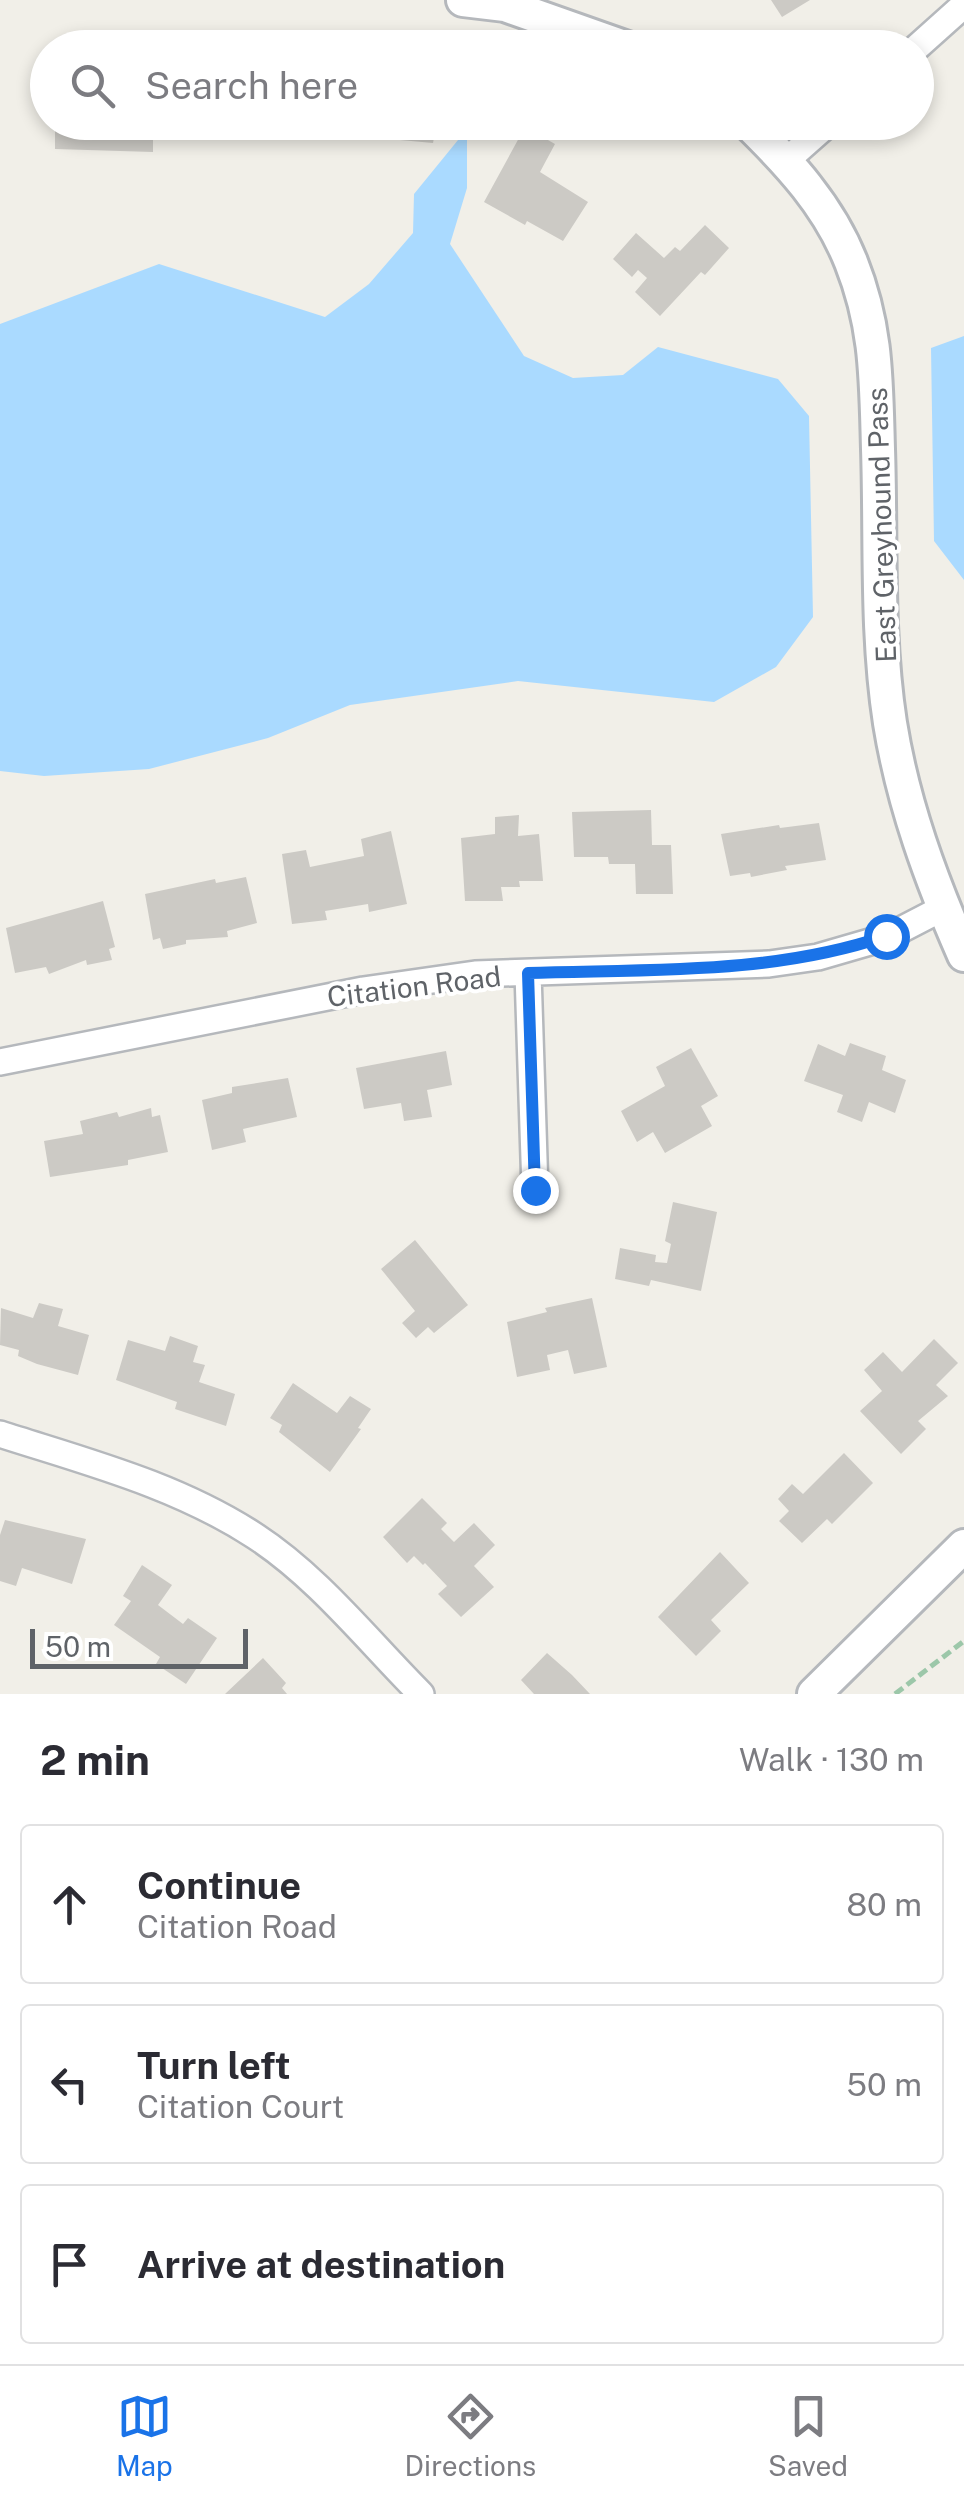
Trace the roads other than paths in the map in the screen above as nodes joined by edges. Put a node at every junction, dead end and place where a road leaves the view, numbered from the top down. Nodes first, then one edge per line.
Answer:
1 (463, 0) edge
2 (964, 5) edge
3 (576, 30) edge
4 (934, 32) edge
5 (765, 140) edge
6 (809, 140) edge
7 (786, 160) junction
8 (944, 908) junction
9 (964, 955) edge
10 (528, 973) junction
11 (0, 1062) edge
12 (535, 1190) dead end
13 (0, 1434) edge
14 (964, 1546) edge
15 (421, 1694) edge
16 (814, 1694) edge

1 - 3 street
2 - 4 street
5 - 7 street, East Greyhound Pass
6 - 7 street
7 - 8 street, East Greyhound Pass
8 - 9 street, East Greyhound Pass
8 - 10 street, Citation Road
10 - 11 street, Citation Road
10 - 12 street
13 - 15 street
14 - 16 street

